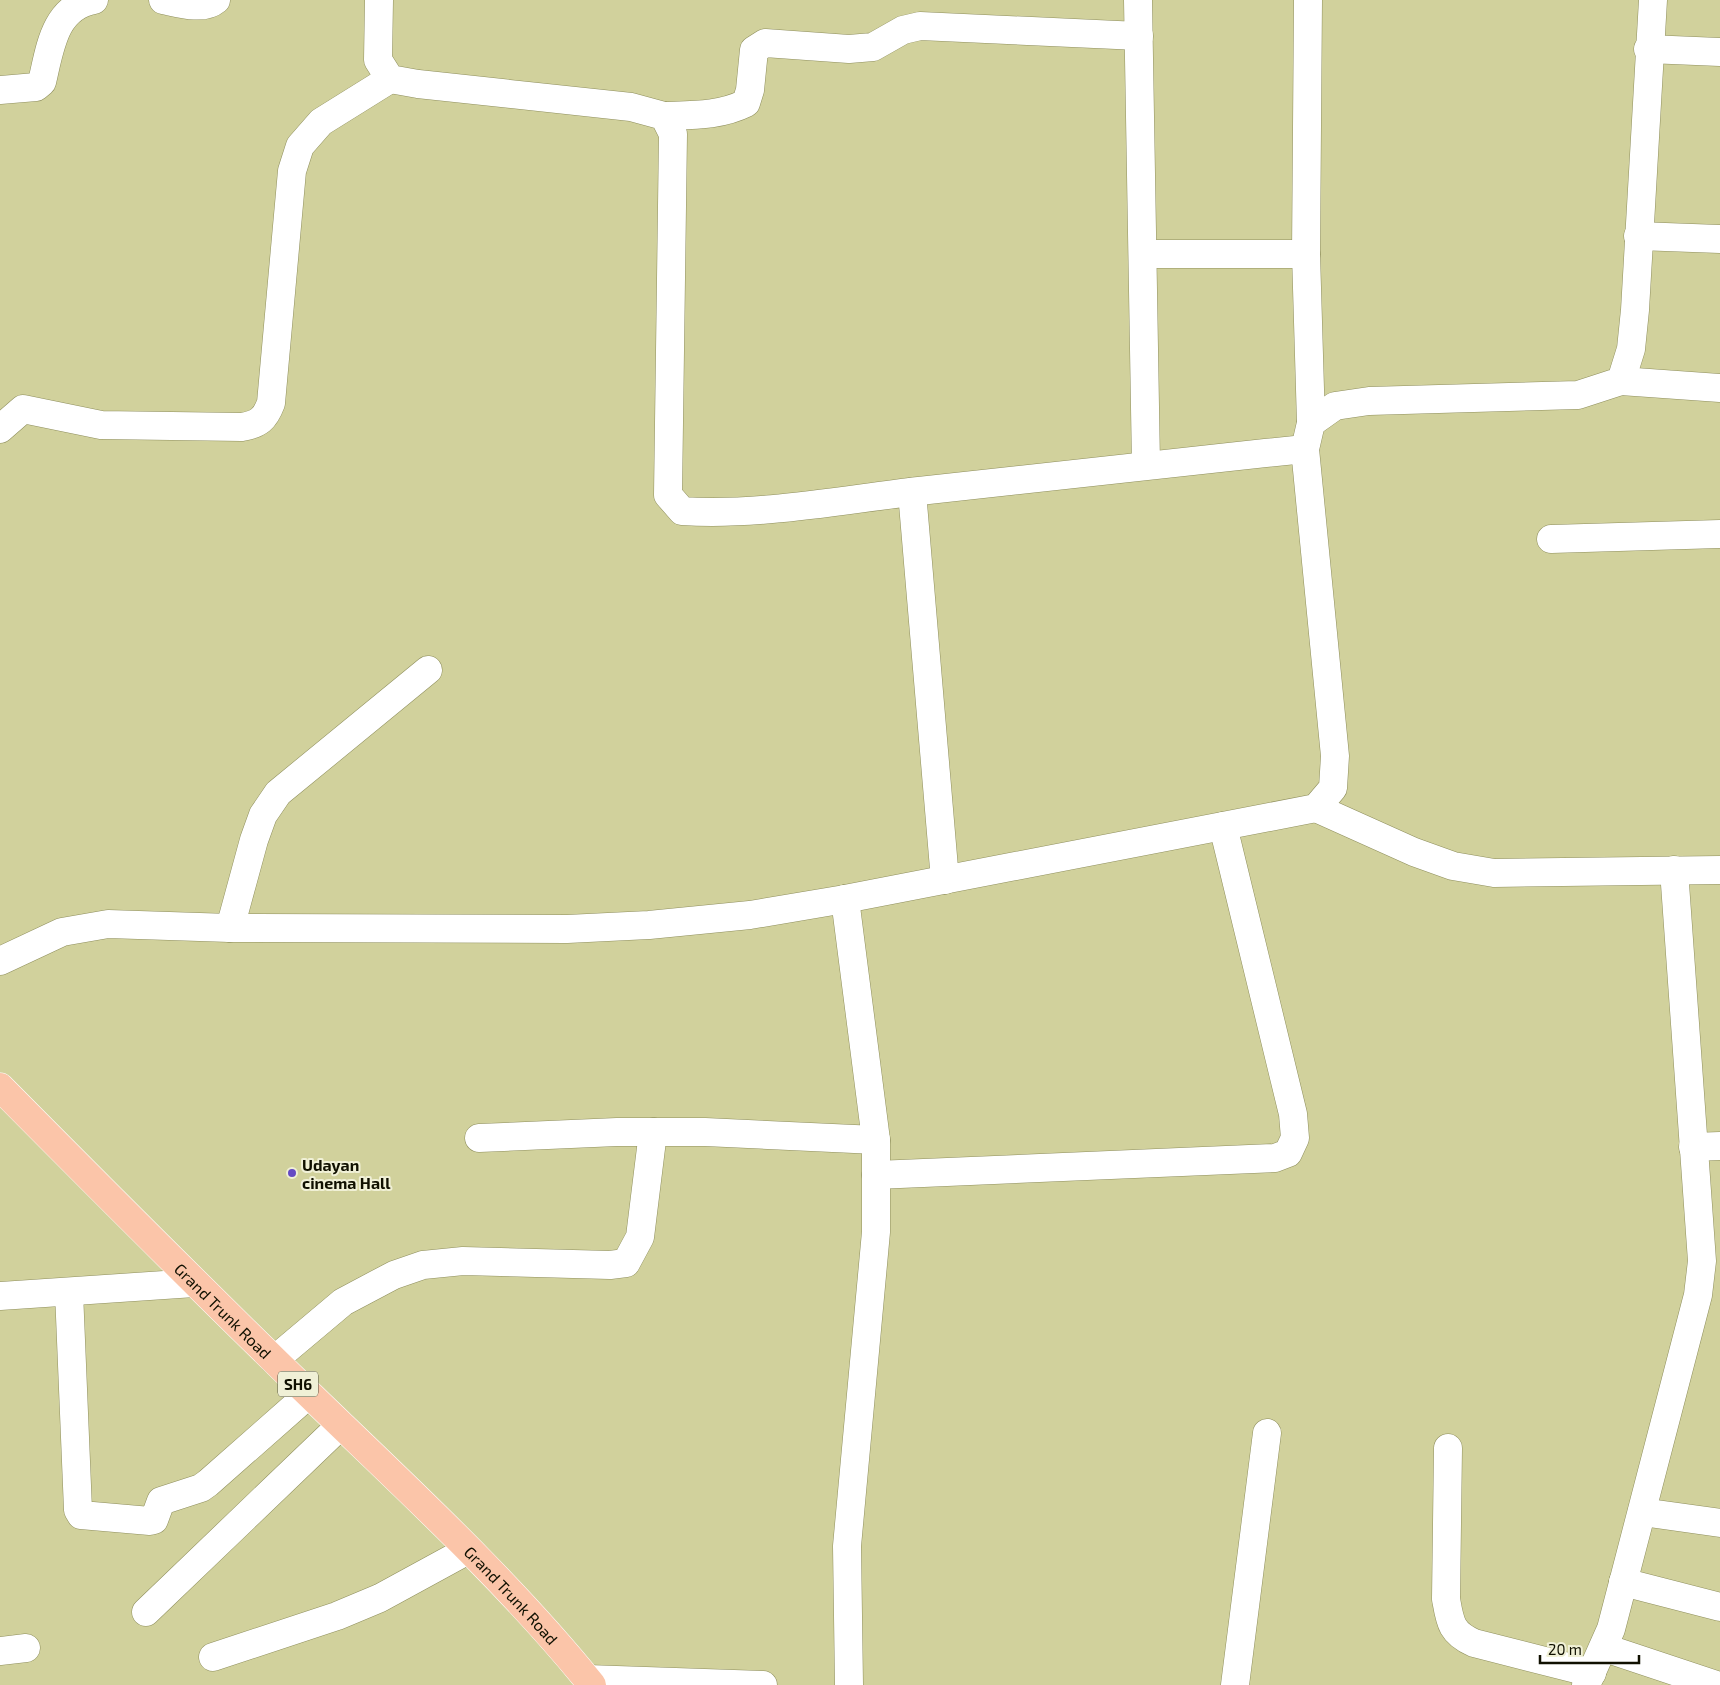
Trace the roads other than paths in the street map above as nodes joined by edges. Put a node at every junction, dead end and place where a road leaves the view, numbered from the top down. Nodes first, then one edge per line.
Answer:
1 (94, 0) edge
2 (163, 0) edge
3 (216, 0) edge
4 (379, 0) edge
5 (1138, 0) edge
6 (1308, 0) edge
7 (1653, 0) edge
8 (1139, 36) junction
9 (1648, 49) junction
10 (1720, 52) edge
11 (390, 79) junction
12 (0, 90) edge
13 (664, 116) junction
14 (1638, 236) junction
15 (1720, 239) edge
16 (1143, 254) junction
17 (1306, 254) junction
18 (1621, 381) junction
19 (1720, 388) edge
20 (1311, 423) junction
21 (0, 429) edge
22 (1305, 449) junction
23 (1146, 465) junction
24 (912, 492) junction
25 (1720, 534) edge
26 (1551, 539) dead end
27 (428, 670) dead end
28 (1316, 808) junction
29 (1223, 826) junction
30 (1674, 870) junction
31 (1720, 870) edge
32 (945, 880) junction
33 (845, 899) junction
34 (230, 928) junction
35 (0, 961) edge
36 (0, 1087) edge
37 (653, 1132) junction
38 (479, 1138) dead end
39 (876, 1140) junction
40 (1720, 1146) edge
41 (1693, 1147) junction
42 (876, 1176) junction
43 (1710, 1274) edge
44 (194, 1283) junction
45 (69, 1292) junction
46 (0, 1296) edge
47 (274, 1360) junction
48 (309, 1394) junction
49 (341, 1425) junction
50 (1267, 1433) dead end
51 (1448, 1448) dead end
52 (1642, 1512) junction
53 (1720, 1522) edge
54 (468, 1550) junction
55 (1624, 1582) junction
56 (1720, 1607) edge
57 (146, 1612) dead end
58 (1605, 1648) junction
59 (213, 1656) dead end
60 (1590, 1679) edge
61 (590, 1682) edge
62 (763, 1685) edge
63 (849, 1685) edge
64 (1234, 1685) edge
65 (1716, 1685) edge

1 - 12 street
2 - 3 street
4 - 11 street
5 - 8 street
6 - 17 street
7 - 9 street
8 - 13 street
8 - 16 street
9 - 10 street
9 - 14 street
11 - 13 street
11 - 21 street
13 - 24 street
14 - 15 street
14 - 18 street
16 - 17 street
16 - 23 street
17 - 20 street
18 - 19 street
18 - 20 street
20 - 22 street
22 - 23 street
22 - 28 street
23 - 24 street
24 - 32 street
25 - 26 street
27 - 34 street
28 - 29 street
28 - 30 street
29 - 32 street
29 - 42 street
30 - 31 street
30 - 41 street
32 - 33 street
33 - 34 street
33 - 39 street
34 - 35 street
36 - 44 main road, Grand Trunk Road / SH6
37 - 38 street
37 - 39 street
37 - 47 street
39 - 42 street
40 - 41 street
41 - 43 street
42 - 63 street
43 - 52 street
44 - 45 street
44 - 47 main road, Grand Trunk Road / SH6
45 - 46 street
45 - 48 street
47 - 48 main road, Grand Trunk Road / SH6
48 - 49 main road, Grand Trunk Road / SH6
49 - 54 main road, Grand Trunk Road / SH6
49 - 57 street
50 - 64 street
51 - 60 street
52 - 53 street
52 - 55 street
54 - 59 street
54 - 61 main road, Grand Trunk Road / SH6
55 - 56 street
55 - 58 street
58 - 60 street
58 - 65 street
61 - 62 street

